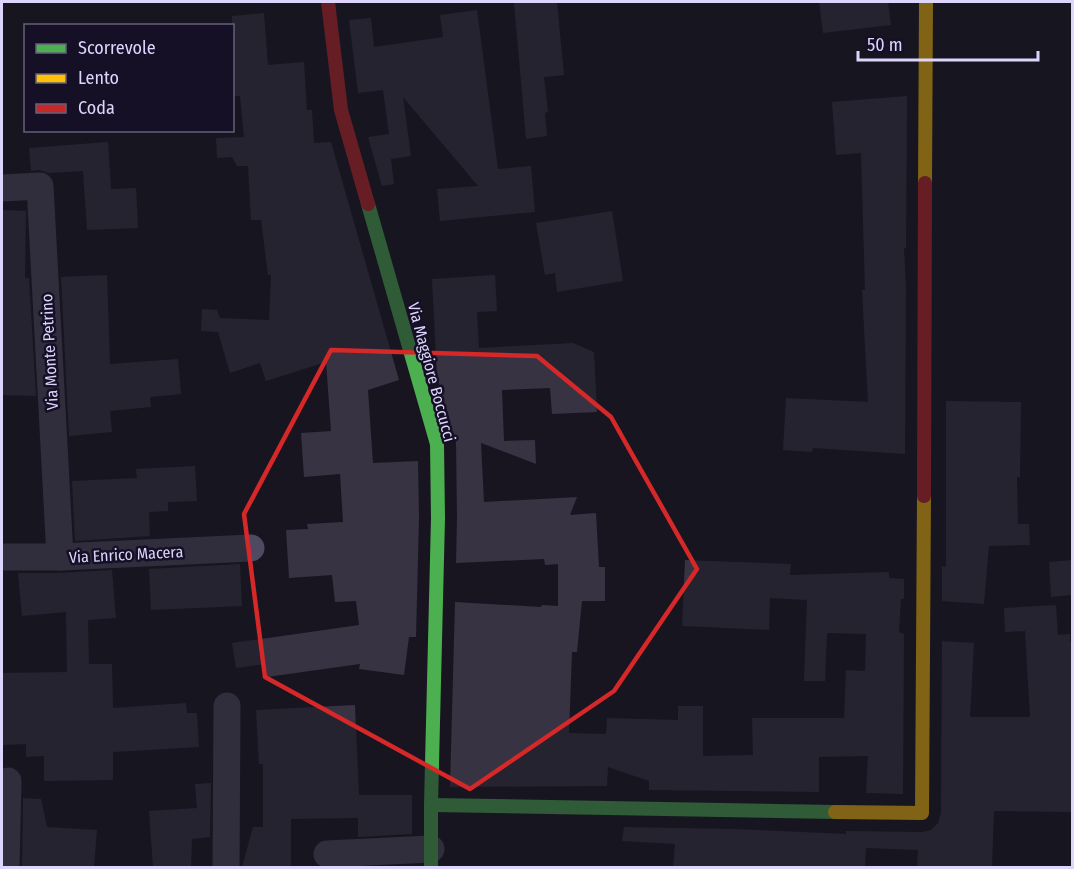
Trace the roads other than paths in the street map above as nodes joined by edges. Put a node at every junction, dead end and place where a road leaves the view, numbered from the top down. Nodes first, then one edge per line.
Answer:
1 (328, 2) edge
2 (926, 2) edge
3 (2, 188) edge
4 (251, 548) dead end
5 (2, 557) edge
6 (60, 557) junction
7 (227, 706) dead end
8 (8, 781) dead end
9 (431, 805) junction
10 (327, 854) dead end
11 (431, 858) edge
12 (6, 867) edge
13 (226, 867) edge

1 - 9 street, Via Maggiore Boccucci
2 - 9 street
3 - 6 street, Via Monte Petrino
4 - 6 street, Via Enrico Macera
5 - 6 street, Via Enrico Macera
7 - 13 street
8 - 12 street
9 - 11 street, Via Maggiore Boccucci
10 - 11 street

